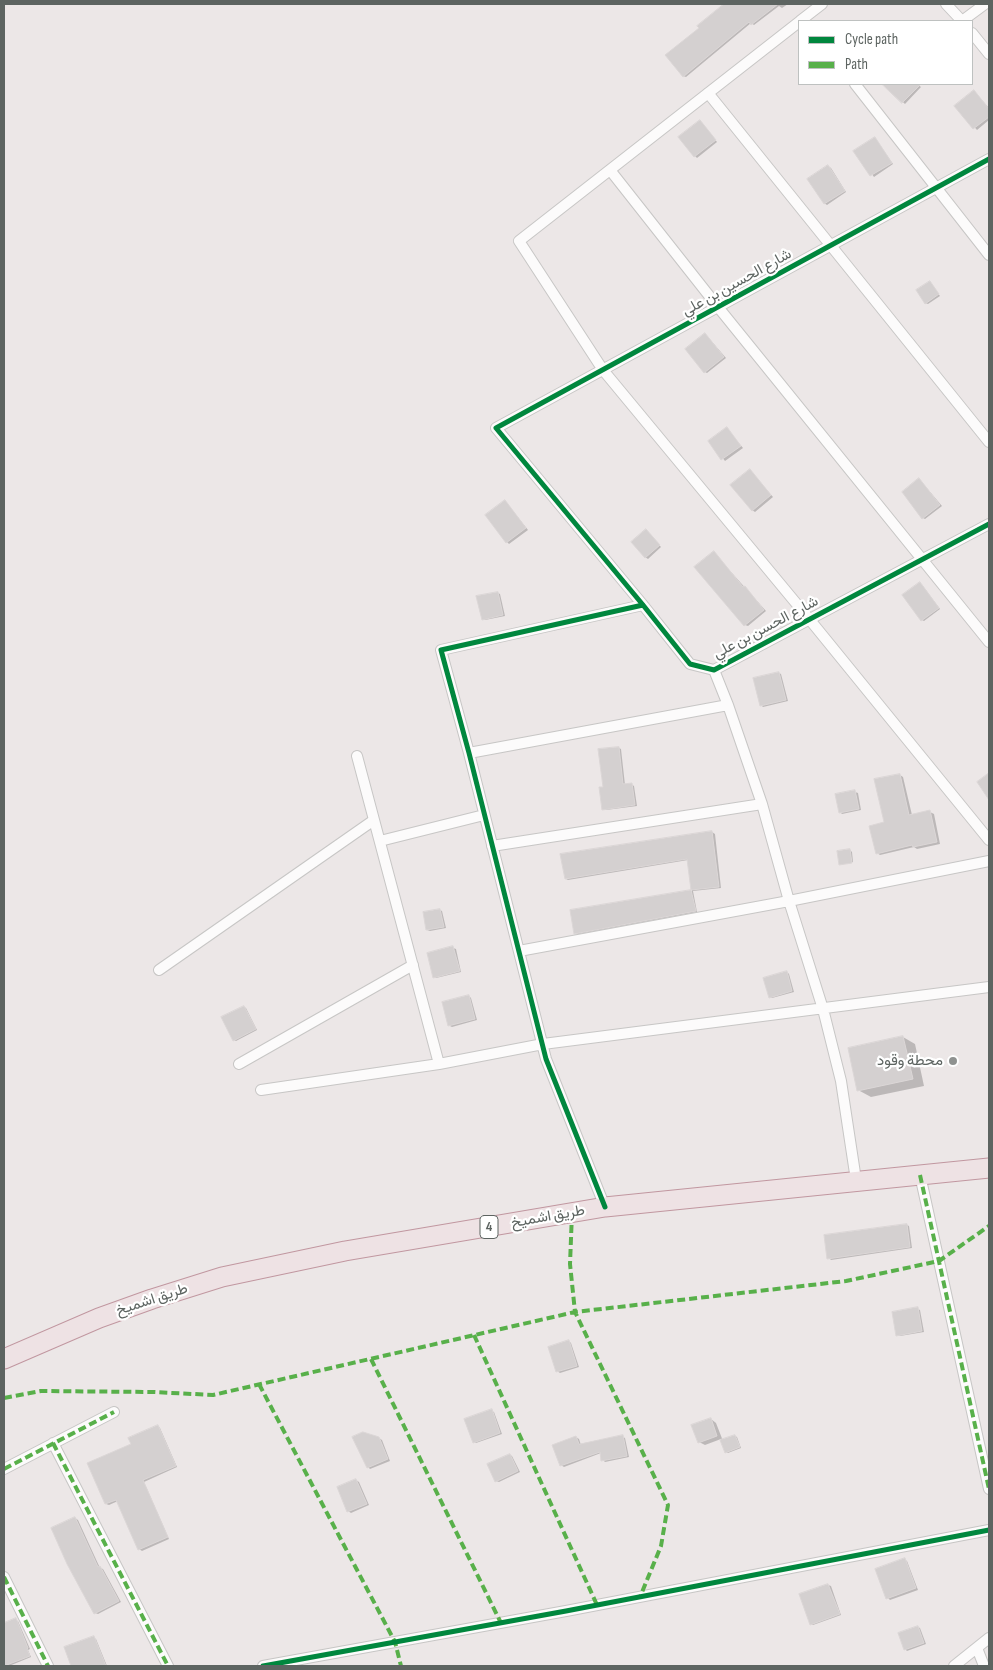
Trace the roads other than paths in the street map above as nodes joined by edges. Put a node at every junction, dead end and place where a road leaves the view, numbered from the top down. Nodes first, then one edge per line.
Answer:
1 (822, 4) edge
2 (946, 4) edge
3 (985, 4) edge
4 (803, 20) edge
5 (961, 20) edge
6 (963, 20) edge
7 (798, 24) edge
8 (973, 34) edge
9 (989, 54) edge
10 (856, 85) edge
11 (708, 93) junction
12 (989, 159) edge
13 (610, 170) junction
14 (937, 188) junction
15 (830, 246) junction
16 (989, 255) edge
17 (718, 307) junction
18 (603, 370) junction
19 (496, 428) joint
20 (989, 442) edge
21 (989, 524) edge
22 (922, 560) junction
23 (643, 605) junction
24 (810, 620) junction
25 (989, 642) edge
26 (714, 670) junction
27 (728, 705) junction
28 (469, 753) junction
29 (357, 756) dead end
30 (762, 804) junction
31 (484, 815) junction
32 (374, 820) junction
33 (989, 840) edge
34 (380, 841) junction
35 (492, 846) junction
36 (989, 861) edge
37 (789, 900) junction
38 (519, 951) junction
39 (413, 965) junction
40 (159, 970) dead end
41 (989, 987) edge
42 (823, 1009) junction
43 (543, 1044) junction
44 (239, 1064) dead end
45 (439, 1064) junction
46 (261, 1090) dead end
47 (989, 1168) edge
48 (920, 1175) junction
49 (856, 1180) junction
50 (605, 1208) junction
51 (4, 1359) edge
52 (114, 1412) dead end
53 (53, 1443) junction
54 (4, 1469) edge
55 (989, 1489) edge
56 (989, 1530) edge
57 (4, 1577) edge
58 (989, 1638) edge
59 (977, 1648) junction
60 (48, 1666) edge
61 (168, 1666) edge
62 (263, 1666) edge
63 (954, 1666) edge
64 (984, 1666) edge

1 - 4 street
2 - 5 street
3 - 6 street
7 - 11 street
8 - 9 street
10 - 14 street
11 - 13 street
11 - 15 street
12 - 14 street, شارع الحسين بن علي
13 - 17 street
13 - 18 street
14 - 15 street, شارع الحسين بن علي
14 - 16 street
15 - 17 street, شارع الحسين بن علي
15 - 20 street
17 - 18 street, شارع الحسين بن علي
17 - 22 street
18 - 19 street, شارع الحسين بن علي
18 - 24 street
19 - 23 street, شارع الحسن بن علي
21 - 22 street, شارع الحسن بن علي
22 - 24 street, شارع الحسن بن علي
22 - 25 street
23 - 26 street, شارع الحسن بن علي
23 - 28 street
24 - 26 street, شارع الحسن بن علي
24 - 33 street
26 - 27 street
27 - 28 street
27 - 30 street
28 - 31 street
29 - 32 street
30 - 35 street
30 - 37 street
31 - 34 street
31 - 35 street
32 - 34 street
32 - 40 street
34 - 39 street
35 - 38 street
36 - 37 street
37 - 38 street
37 - 42 street
38 - 43 street
39 - 44 street
39 - 45 street
41 - 42 street
42 - 43 street
42 - 49 street
43 - 45 street
43 - 50 street
45 - 46 street
47 - 48 highway, طريق اشميخ / 4
48 - 49 highway, طريق اشميخ / 4
48 - 55 street
49 - 50 highway, طريق اشميخ / 4
50 - 51 highway, طريق اشميخ / 4
52 - 53 street
53 - 54 street
53 - 61 street
56 - 62 street
57 - 60 street
58 - 59 street
59 - 63 street
59 - 64 street

